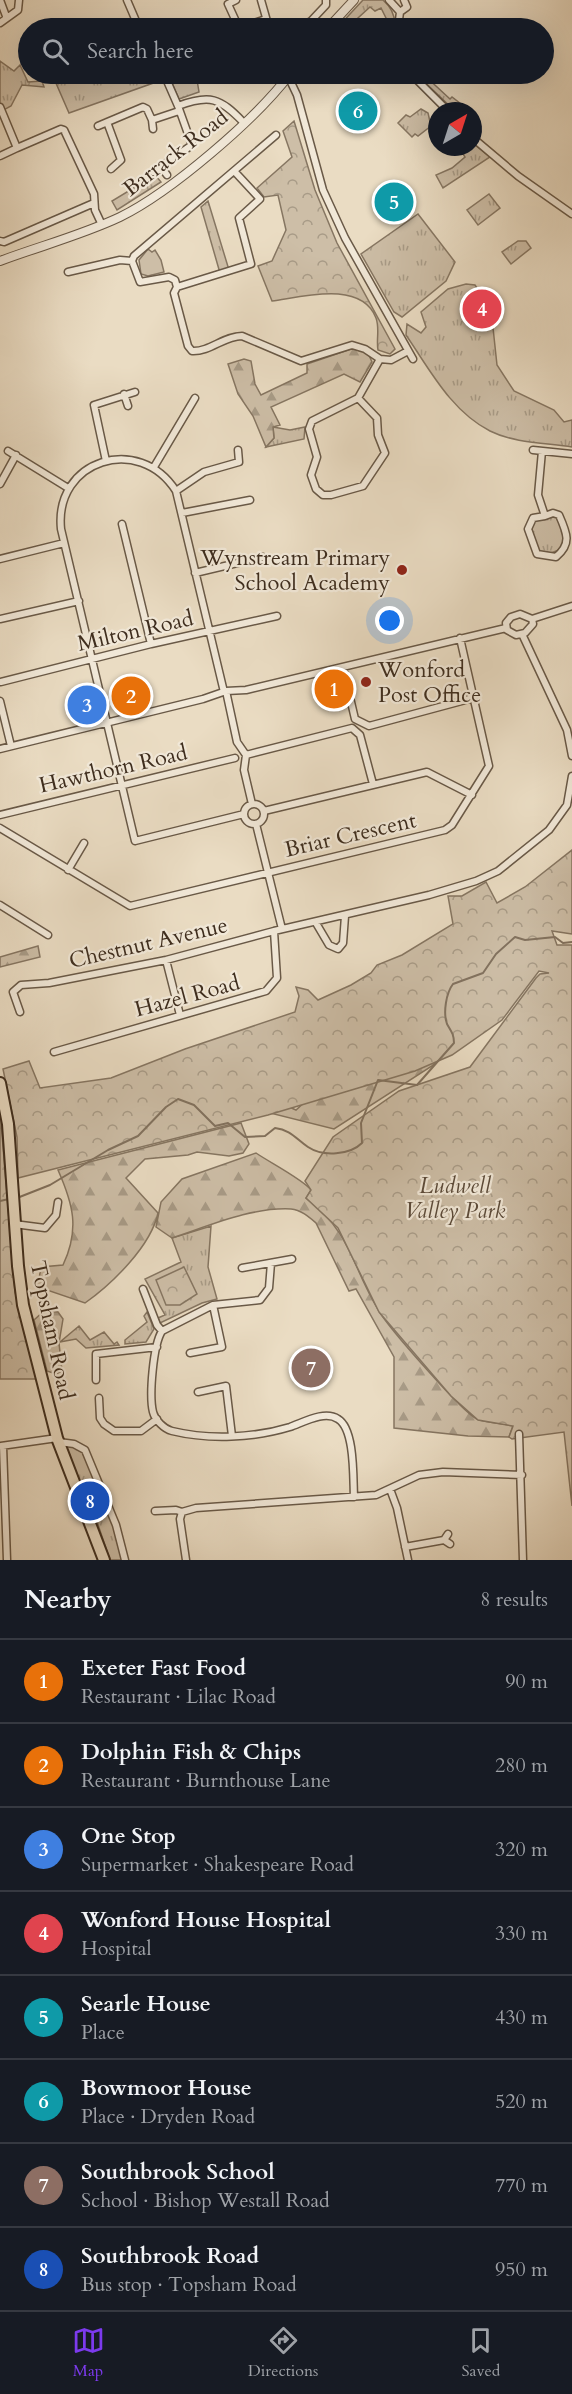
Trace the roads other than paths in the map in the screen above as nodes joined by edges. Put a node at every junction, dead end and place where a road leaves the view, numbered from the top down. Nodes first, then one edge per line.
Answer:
1 (0, 0) edge
2 (127, 0) edge
3 (236, 0) edge
4 (261, 0) edge
5 (354, 0) edge
6 (406, 1) edge
7 (394, 2) edge
8 (20, 3) edge
9 (328, 3) edge
10 (400, 12) junction
11 (6, 16) junction
12 (135, 18) edge
13 (234, 18) edge
14 (266, 18) edge
15 (314, 18) edge
16 (337, 18) edge
17 (399, 18) edge
18 (0, 23) edge
19 (168, 84) edge
20 (280, 84) edge
21 (292, 84) edge
22 (421, 84) edge
23 (439, 102) edge
24 (0, 107) edge
25 (179, 108) junction
26 (152, 120) junction
27 (107, 122) junction
28 (243, 122) junction
29 (98, 126) dead end
30 (153, 129) dead end
31 (276, 135) dead end
32 (482, 145) edge
33 (17, 148) junction
34 (0, 156) edge
35 (161, 167) junction
36 (111, 169) dead end
37 (153, 172) dead end
38 (235, 172) junction
39 (167, 175) dead end
40 (94, 203) junction
41 (572, 214) edge
42 (102, 225) junction
43 (0, 241) edge
44 (0, 261) edge
45 (132, 261) junction
46 (68, 272) dead end
47 (177, 287) junction
48 (408, 351) junction
49 (380, 359) junction
50 (413, 359) dead end
51 (135, 392) dead end
52 (124, 394) junction
53 (195, 398) dead end
54 (358, 398) junction
55 (128, 406) dead end
56 (238, 450) dead end
57 (534, 450) dead end
58 (8, 451) dead end
59 (542, 451) junction
60 (572, 454) edge
61 (16, 455) junction
62 (106, 461) junction
63 (154, 467) junction
64 (0, 484) edge
65 (68, 488) junction
66 (176, 491) junction
67 (250, 500) dead end
68 (182, 513) junction
69 (545, 516) junction
70 (122, 524) dead end
71 (64, 543) junction
72 (263, 557) dead end
73 (0, 559) edge
74 (195, 573) junction
75 (79, 601) junction
76 (572, 606) edge
77 (277, 616) dead end
78 (0, 619) edge
79 (532, 619) junction
80 (507, 628) junction
81 (210, 632) junction
82 (522, 634) junction
83 (460, 638) junction
84 (151, 644) junction
85 (93, 658) junction
86 (343, 668) junction
87 (1, 681) edge
88 (225, 691) junction
89 (473, 698) junction
90 (0, 701) edge
91 (108, 723) junction
92 (570, 729) edge
93 (11, 746) junction
94 (0, 749) edge
95 (246, 755) junction
96 (572, 756) edge
97 (235, 758) dead end
98 (572, 776) edge
99 (120, 784) junction
100 (373, 784) junction
101 (472, 795) junction
102 (252, 804) junction
103 (569, 807) edge
104 (264, 811) junction
105 (244, 814) junction
106 (0, 815) edge
107 (256, 824) junction
108 (0, 828) edge
109 (84, 843) dead end
110 (68, 870) junction
111 (268, 871) junction
112 (0, 905) edge
113 (345, 915) junction
114 (316, 923) junction
115 (282, 929) junction
116 (274, 931) junction
117 (48, 935) dead end
118 (166, 960) junction
119 (20, 1012) dead end
120 (180, 1015) junction
121 (54, 1052) dead end
122 (0, 1083) edge
123 (58, 1202) dead end
124 (14, 1224) junction
125 (292, 1259) dead end
126 (272, 1263) junction
127 (242, 1268) dead end
128 (143, 1289) dead end
129 (215, 1305) junction
130 (162, 1331) junction
131 (157, 1347) junction
132 (190, 1353) dead end
133 (96, 1380) dead end
134 (198, 1392) dead end
135 (99, 1398) dead end
136 (157, 1419) junction
137 (519, 1434) dead end
138 (232, 1436) junction
139 (58, 1440) junction
140 (2, 1446) edge
141 (522, 1475) junction
142 (390, 1490) junction
143 (354, 1497) junction
144 (155, 1511) dead end
145 (182, 1512) junction
146 (3, 1534) edge
147 (447, 1539) dead end
148 (405, 1547) junction
149 (7, 1560) edge
150 (104, 1560) edge
151 (125, 1560) edge
152 (186, 1560) edge
153 (408, 1560) edge
154 (523, 1560) edge

1 - 11 street
2 - 12 street
3 - 13 street
4 - 14 street
5 - 16 street
6 - 10 street
7 - 10 street
8 - 11 street
9 - 15 street
10 - 17 street
11 - 18 street
19 - 25 street
20 - 28 street, Barrack Road
21 - 48 street
22 - 23 street
24 - 33 street
25 - 26 street
25 - 28 street
25 - 35 street
26 - 27 street
26 - 30 street
27 - 29 street
27 - 36 street
28 - 42 street, Barrack Road
31 - 38 street
32 - 41 street
33 - 34 street
33 - 40 street
35 - 37 street
35 - 39 street
38 - 45 street
38 - 47 street
40 - 42 street
40 - 43 street
42 - 44 street, Barrack Road
45 - 46 street
45 - 47 street
47 - 49 street
48 - 49 street
48 - 50 street
49 - 54 street
51 - 52 street
52 - 55 street
52 - 62 street
53 - 63 street
54 - 54 street
56 - 66 street
57 - 59 street
58 - 61 street
59 - 60 street
59 - 69 street
61 - 64 street
61 - 65 street
62 - 63 street
62 - 65 street
63 - 66 street
65 - 71 street
66 - 68 street
67 - 68 street
68 - 74 street
69 - 69 street
70 - 84 street
71 - 73 street
71 - 75 street
72 - 74 street
74 - 81 street
75 - 78 street
75 - 85 street
76 - 79 street
77 - 81 street, Milton Road
79 - 80 street
79 - 82 street
80 - 82 street
80 - 83 street
81 - 84 street, Milton Road
81 - 88 street
82 - 92 street
83 - 86 street
83 - 89 street, Briar Crescent
84 - 85 street, Milton Road
85 - 87 street, Milton Road
85 - 91 street
86 - 88 street
86 - 89 street
88 - 91 street
88 - 95 street
89 - 101 street, Briar Crescent
90 - 93 street
91 - 93 street
91 - 99 street
92 - 96 street
93 - 94 street
95 - 100 street
95 - 102 street
97 - 99 street, Hawthorn Road
98 - 103 street, Chestnut Avenue
99 - 105 street
99 - 106 street, Hawthorn Road
100 - 101 street
100 - 104 street
101 - 111 street, Briar Crescent
102 - 104 street
102 - 105 street
103 - 113 street, Chestnut Avenue
104 - 107 street
105 - 107 street
107 - 111 street
108 - 110 street, Briar Crescent
109 - 110 street
110 - 111 street, Briar Crescent
111 - 115 street
112 - 117 street
113 - 114 street, Chestnut Avenue
113 - 114 street
114 - 115 street, Chestnut Avenue
115 - 116 street, Chestnut Avenue
116 - 118 street, Chestnut Avenue
116 - 120 street, Hazel Road
118 - 119 street, Chestnut Avenue
118 - 120 street
120 - 121 street, Hazel Road
122 - 124 main road, Topsham Road
123 - 124 street
124 - 139 main road, Topsham Road
125 - 126 street
126 - 127 street
126 - 129 street
128 - 130 street
129 - 130 street
129 - 132 street
130 - 131 street
131 - 133 street
131 - 136 street
134 - 138 street
135 - 136 street
136 - 138 street
137 - 141 street
138 - 143 street
139 - 140 street
139 - 150 main road, Topsham Road
139 - 151 street
140 - 146 street
141 - 142 street
141 - 154 street
142 - 143 street
142 - 148 street
143 - 145 street
144 - 145 street
145 - 152 street
146 - 149 street
147 - 148 street
148 - 153 street

